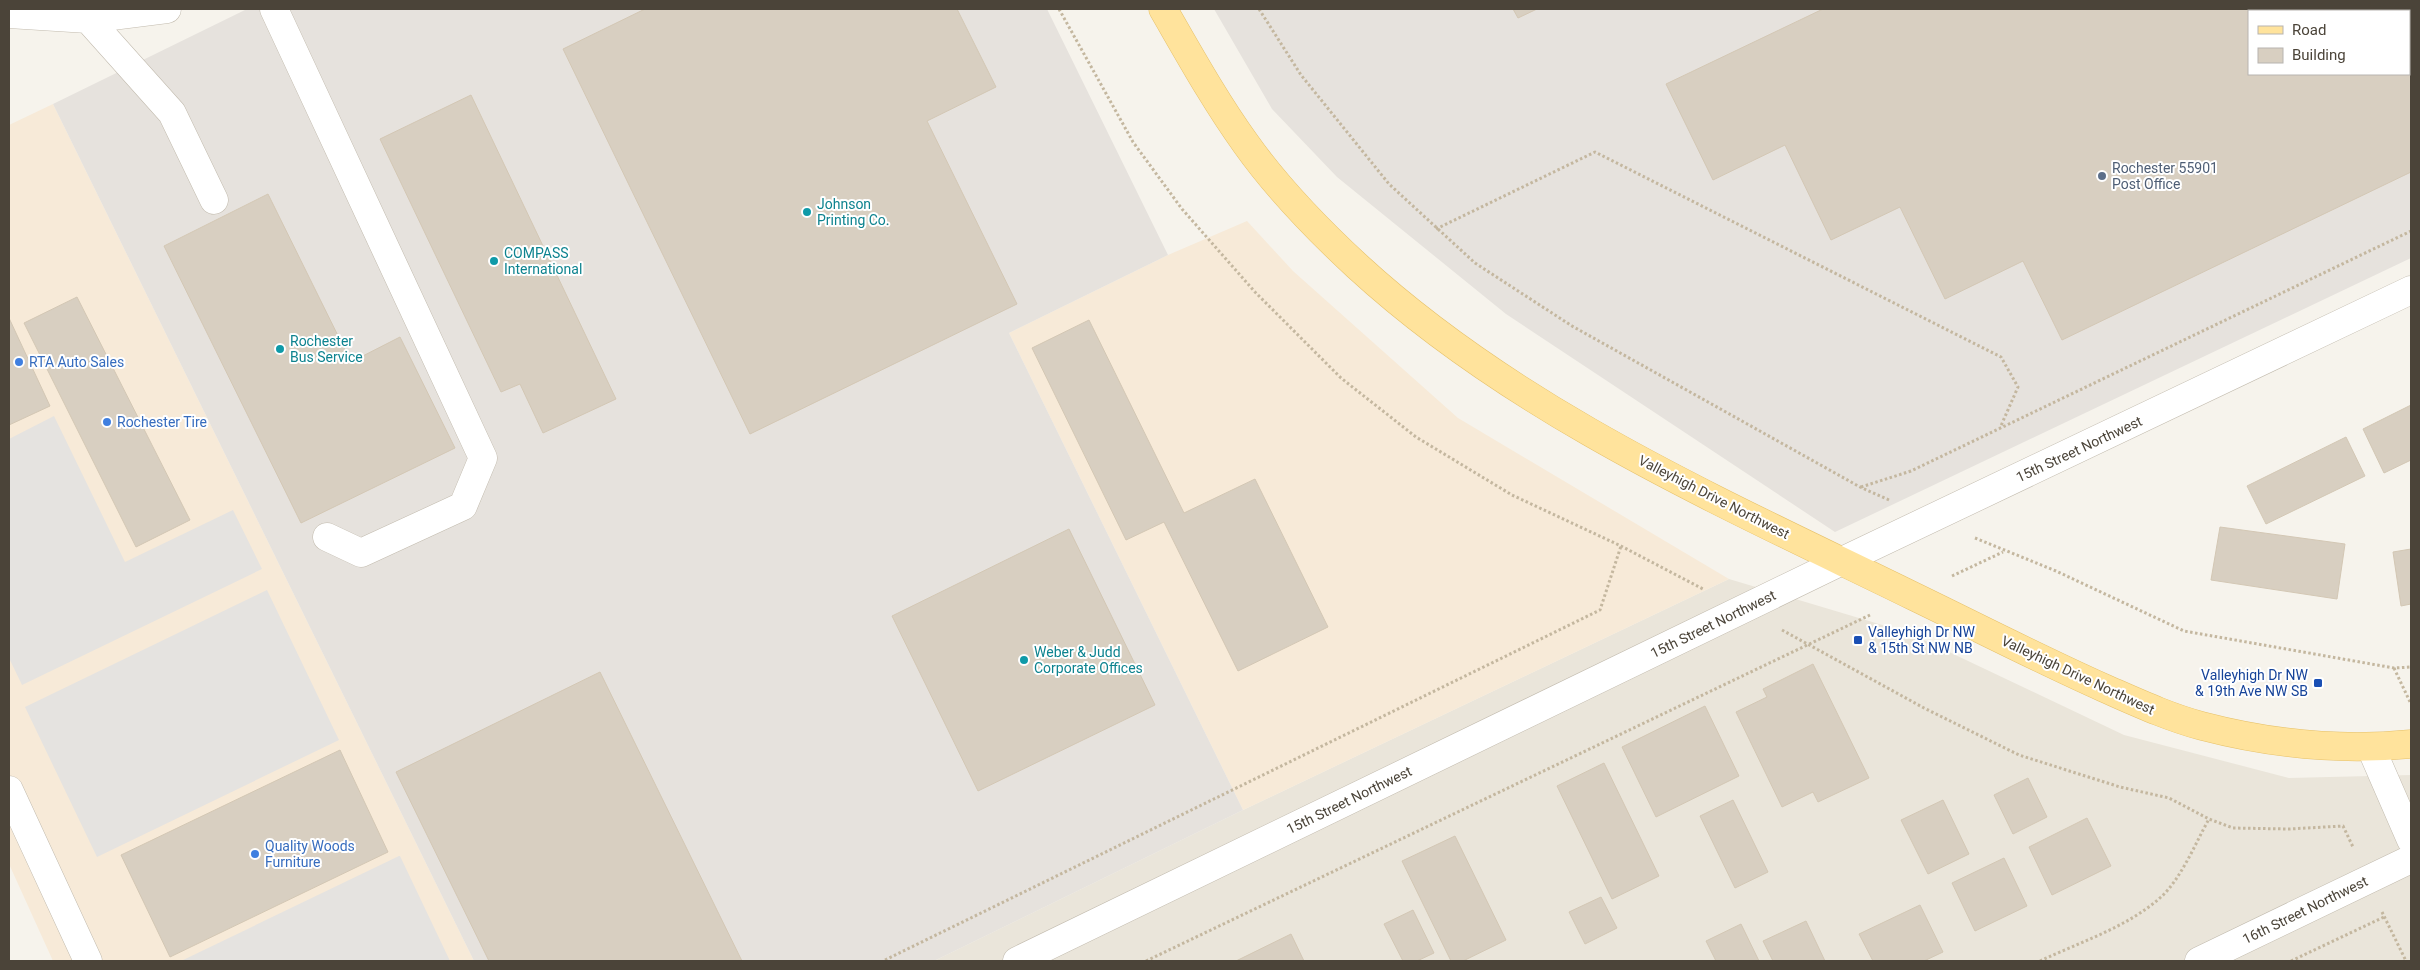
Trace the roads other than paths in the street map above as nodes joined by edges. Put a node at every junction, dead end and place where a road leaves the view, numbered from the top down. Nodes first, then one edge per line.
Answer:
1 (167, 9) edge
2 (274, 9) edge
3 (1163, 9) edge
4 (9, 14) edge
5 (88, 19) junction
6 (214, 200) dead end
7 (2411, 290) edge
8 (326, 537) dead end
9 (1840, 562) junction
10 (2411, 744) edge
11 (2371, 748) junction
12 (9, 790) edge
13 (2411, 840) edge
14 (2411, 859) edge
15 (88, 961) edge
16 (1017, 961) edge
17 (2199, 961) edge

1 - 5 street
2 - 8 street
3 - 9 main road, Valleyhigh Drive Northwest
4 - 5 street
5 - 6 street
7 - 9 street, 15th Street Northwest
9 - 11 main road, Valleyhigh Drive Northwest
9 - 16 street, 15th Street Northwest
10 - 11 main road, Valleyhigh Drive Northwest
11 - 13 street
12 - 15 street
14 - 17 street, 16th Street Northwest

